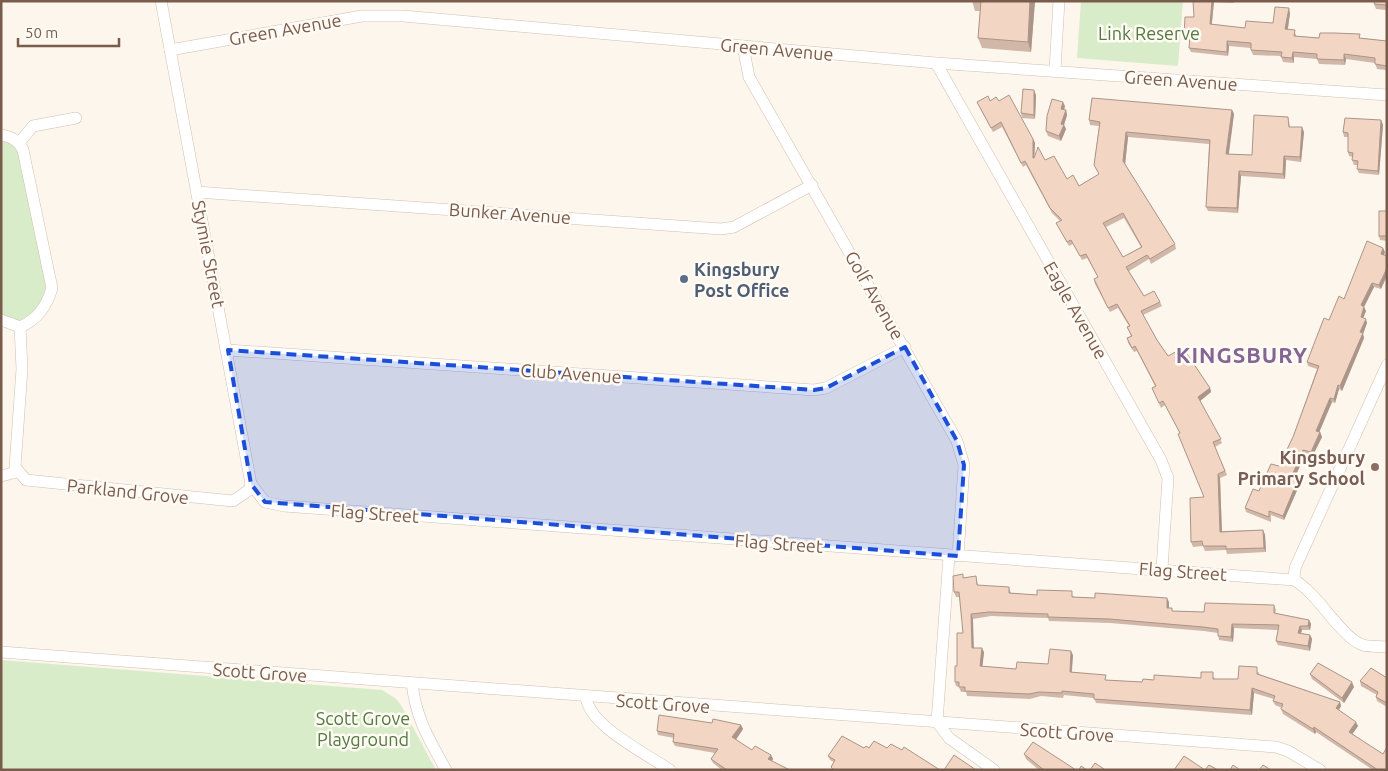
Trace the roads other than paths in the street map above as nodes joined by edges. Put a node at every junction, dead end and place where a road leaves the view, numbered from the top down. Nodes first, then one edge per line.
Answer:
1 (161, 1) edge
2 (1059, 1) edge
3 (743, 46) junction
4 (170, 50) junction
5 (936, 63) junction
6 (1055, 70) junction
7 (1387, 95) edge
8 (76, 118) dead end
9 (1, 135) edge
10 (19, 143) junction
11 (812, 185) junction
12 (197, 192) junction
13 (1, 320) edge
14 (20, 327) junction
15 (904, 347) junction
16 (228, 350) junction
17 (1387, 365) edge
18 (18, 472) junction
19 (1, 476) edge
20 (252, 484) junction
21 (265, 502) joint
22 (953, 556) junction
23 (1162, 569) junction
24 (1294, 580) junction
25 (1387, 647) edge
26 (1, 652) edge
27 (412, 683) junction
28 (586, 698) junction
29 (937, 722) junction
30 (446, 770) edge
31 (670, 770) edge
32 (994, 770) edge
33 (1320, 770) edge

1 - 4 street, Stymie Street
2 - 6 street
3 - 4 street, Green Avenue
3 - 5 street, Green Avenue
3 - 11 street, Golf Avenue
4 - 12 street, Stymie Street
5 - 6 street, Green Avenue
5 - 23 street, Eagle Avenue
6 - 7 street, Green Avenue
8 - 10 street
9 - 10 street
10 - 14 street
11 - 12 street, Bunker Avenue
11 - 15 street, Golf Avenue
12 - 16 street, Stymie Street
13 - 14 street
14 - 18 street
15 - 16 street, Club Avenue
15 - 22 street, Golf Avenue
16 - 20 street, Stymie Street
17 - 24 street
18 - 19 street
18 - 20 street, Parkland Grove
20 - 21 street, Stymie Street
21 - 22 street, Flag Street
22 - 23 street, Flag Street
22 - 29 street, Golf Avenue
23 - 24 street, Flag Street
24 - 25 street
26 - 27 street, Scott Grove
27 - 28 street, Scott Grove
27 - 30 street
28 - 29 street, Scott Grove
28 - 31 street
29 - 32 street
29 - 33 street, Scott Grove

